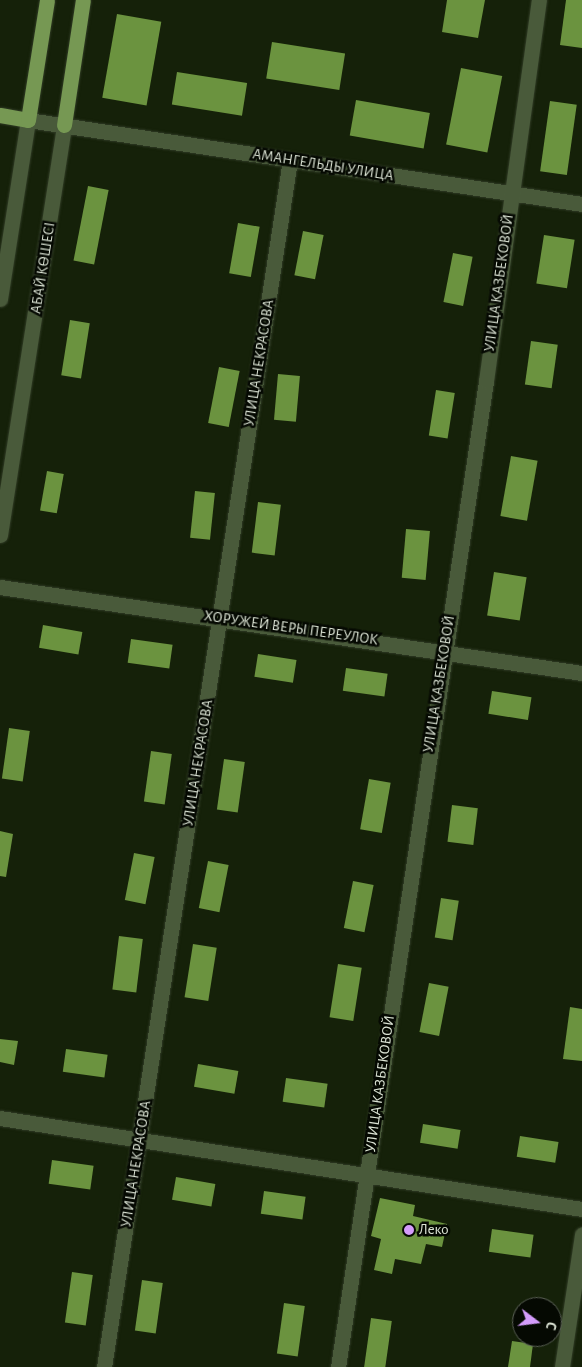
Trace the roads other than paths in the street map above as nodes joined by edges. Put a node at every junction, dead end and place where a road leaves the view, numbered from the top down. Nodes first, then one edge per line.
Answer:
1 (47, 0) edge
2 (83, 0) edge
3 (539, 0) edge
4 (0, 116) edge
5 (28, 120) junction
6 (64, 125) junction
7 (290, 160) junction
8 (512, 194) junction
9 (582, 204) edge
10 (0, 299) edge
11 (0, 535) edge
12 (0, 587) edge
13 (220, 617) junction
14 (444, 650) junction
15 (582, 673) edge
16 (0, 1118) edge
17 (140, 1141) junction
18 (366, 1177) junction
19 (582, 1209) edge
20 (582, 1235) edge
21 (104, 1367) edge
22 (338, 1367) edge
23 (562, 1367) edge

1 - 5 main road
2 - 6 main road, АБАЙ КӨШЕСІ
3 - 8 street, УЛИЦА КАЗБЕКОВОЙ
4 - 5 main road
5 - 6 street, АМАНГЕЛЬДЫ УЛИЦА
5 - 10 street
6 - 7 street, АМАНГЕЛЬДЫ УЛИЦА
6 - 11 street, АБАЙ КӨШЕСІ
7 - 8 street, АМАНГЕЛЬДЫ УЛИЦА
7 - 13 street, УЛИЦА НЕКРАСОВА
8 - 9 street, АМАНГЕЛЬДЫ УЛИЦА
8 - 14 street, УЛИЦА КАЗБЕКОВОЙ
12 - 13 street, ХОРУЖЕЙ ВЕРЫ ПЕРЕУЛОК
13 - 14 street, ХОРУЖЕЙ ВЕРЫ ПЕРЕУЛОК
13 - 17 street, УЛИЦА НЕКРАСОВА
14 - 15 street, ХОРУЖЕЙ ВЕРЫ ПЕРЕУЛОК
14 - 18 street, УЛИЦА КАЗБЕКОВОЙ
16 - 17 street
17 - 18 street
17 - 21 street, УЛИЦА НЕКРАСОВА
18 - 19 street
18 - 22 street, УЛИЦА КАЗБЕКОВОЙ
20 - 23 street

